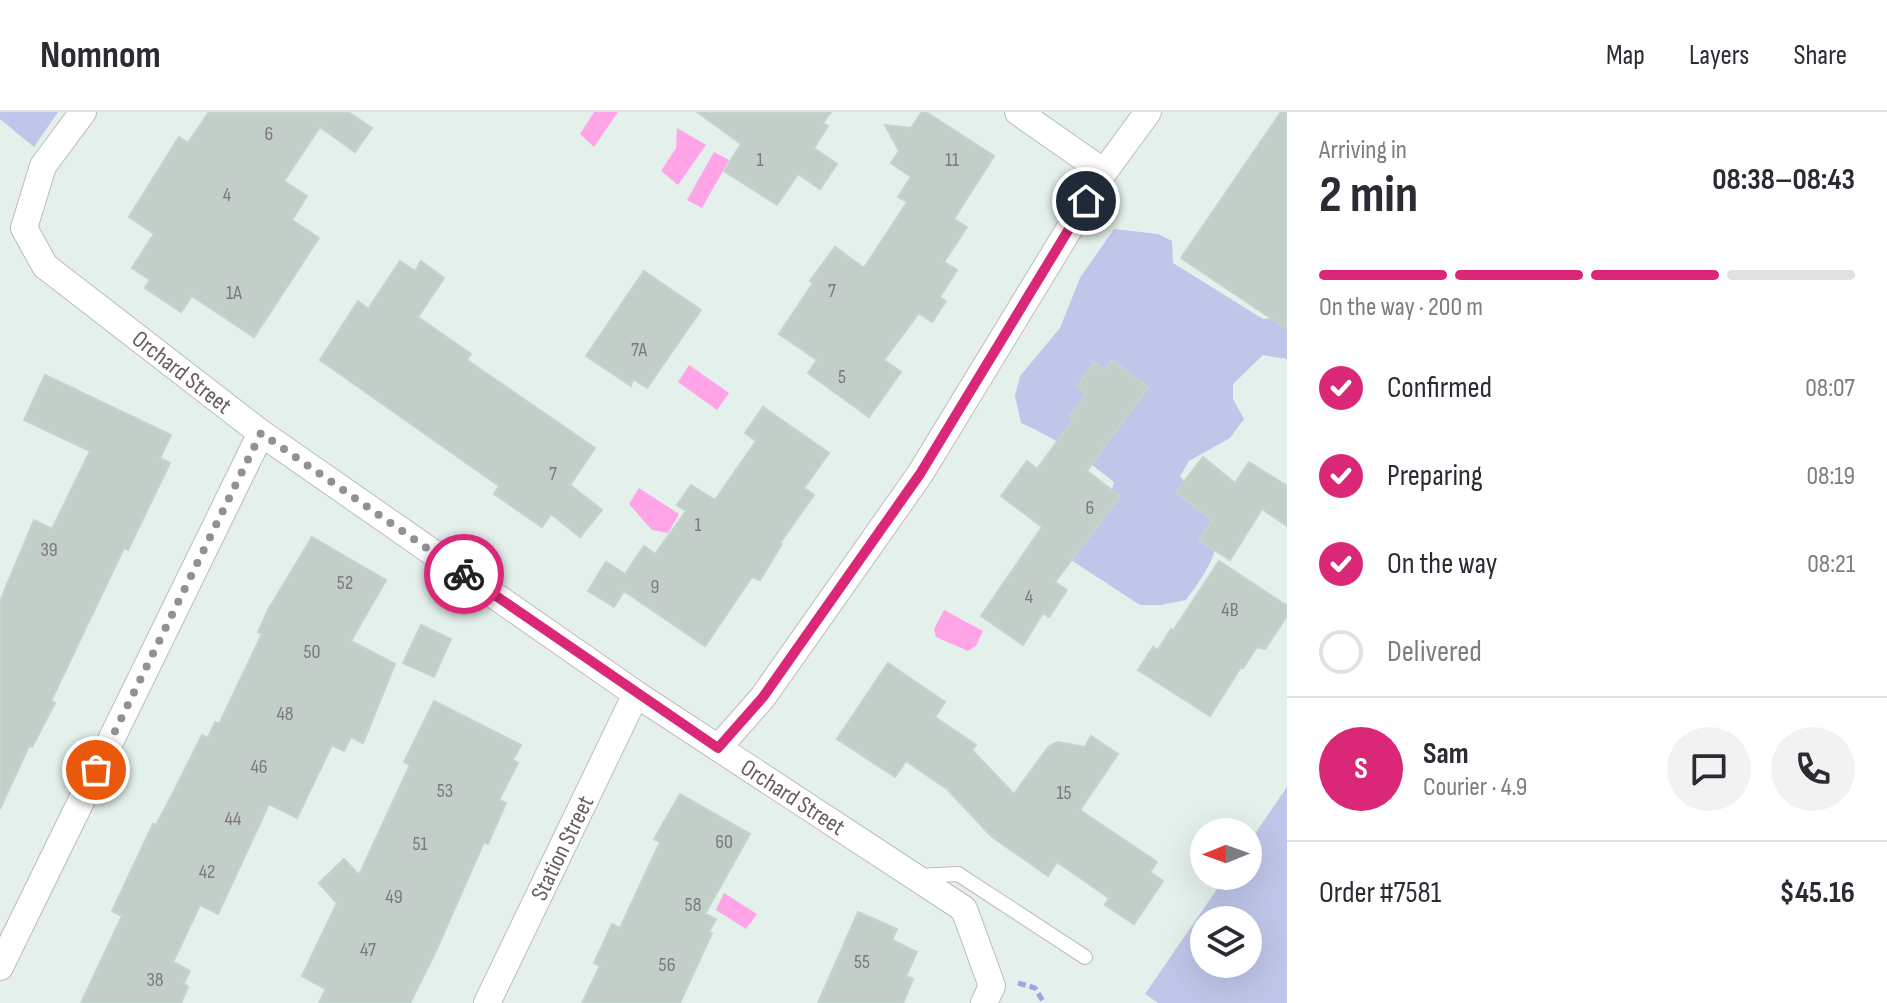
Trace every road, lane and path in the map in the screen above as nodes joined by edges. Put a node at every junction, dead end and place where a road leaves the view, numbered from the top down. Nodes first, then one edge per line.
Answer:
1 (83, 112) edge
2 (1018, 112) edge
3 (1148, 112) edge
4 (1104, 172) junction
5 (261, 433) junction
6 (636, 694) junction
7 (718, 748) junction
8 (914, 876) junction
9 (1085, 957) dead end
10 (0, 967) edge
11 (988, 995) edge
12 (487, 1003) edge

1 - 5 street, Orchard Street
2 - 4 street
3 - 4 street
4 - 7 street
5 - 6 street, Orchard Street
5 - 10 street
6 - 7 street, Orchard Street
6 - 12 street, Station Street
7 - 8 street, Orchard Street
8 - 9 lane
8 - 11 street, Orchard Street

